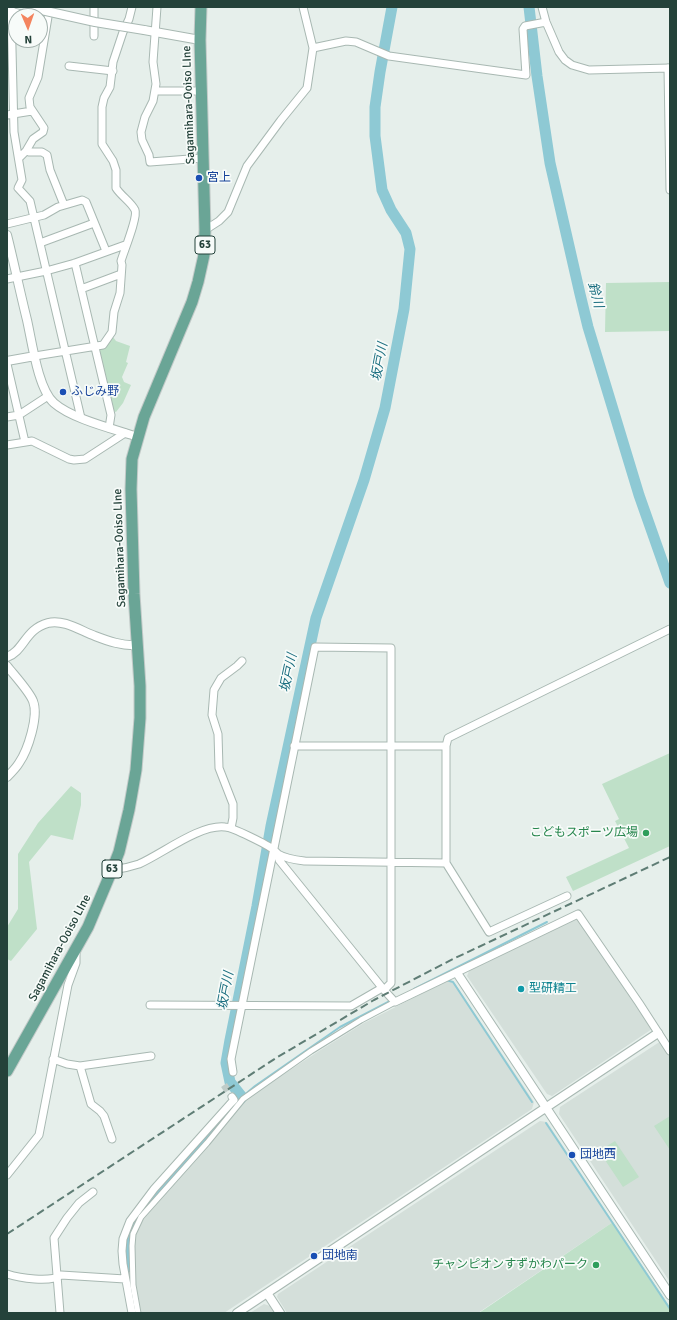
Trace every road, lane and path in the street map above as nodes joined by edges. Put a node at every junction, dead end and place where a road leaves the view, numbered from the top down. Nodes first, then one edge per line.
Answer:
1 (28, 7) edge
2 (94, 7) edge
3 (132, 7) edge
4 (157, 7) edge
5 (201, 7) edge
6 (303, 7) edge
7 (542, 7) edge
8 (544, 22) junction
9 (156, 32) junction
10 (94, 36) dead end
11 (200, 40) junction
12 (10, 48) edge
13 (41, 48) edge
14 (312, 48) junction
15 (74, 64) dead end
16 (669, 68) edge
17 (113, 71) junction
18 (156, 91) junction
19 (201, 91) junction
20 (32, 111) junction
21 (10, 114) edge
22 (26, 151) junction
23 (19, 158) junction
24 (203, 158) junction
25 (670, 190) edge
26 (64, 205) junction
27 (34, 218) junction
28 (94, 223) junction
29 (7, 224) edge
30 (205, 230) junction
31 (7, 235) edge
32 (40, 243) junction
33 (125, 245) junction
34 (106, 251) junction
35 (75, 263) junction
36 (46, 271) junction
37 (121, 274) junction
38 (17, 277) junction
39 (7, 279) edge
40 (81, 289) junction
41 (94, 346) junction
42 (66, 351) junction
43 (35, 356) junction
44 (7, 361) edge
45 (7, 364) edge
46 (10, 389) edge
47 (48, 396) junction
48 (19, 415) junction
49 (7, 417) edge
50 (81, 418) junction
51 (109, 428) junction
52 (125, 433) junction
53 (138, 438) junction
54 (25, 442) junction
55 (7, 445) edge
56 (670, 629) edge
57 (137, 645) junction
58 (7, 657) edge
59 (242, 661) dead end
60 (7, 666) edge
61 (294, 746) junction
62 (391, 746) junction
63 (446, 746) junction
64 (7, 777) edge
65 (231, 828) junction
66 (275, 852) junction
67 (391, 862) junction
68 (446, 863) junction
69 (112, 870) junction
70 (567, 896) dead end
71 (76, 950) junction
72 (457, 973) junction
73 (383, 989) junction
74 (395, 1002) junction
75 (150, 1005) dead end
76 (242, 1005) junction
77 (658, 1033) junction
78 (670, 1051) edge
79 (151, 1056) dead end
80 (53, 1060) junction
81 (80, 1066) junction
82 (7, 1071) edge
83 (233, 1072) dead end
84 (232, 1097) dead end
85 (546, 1108) junction
86 (112, 1139) dead end
87 (204, 1140) junction
88 (7, 1175) edge
89 (93, 1192) dead end
90 (7, 1274) edge
91 (57, 1278) junction
92 (125, 1278) junction
93 (267, 1294) junction
94 (670, 1295) edge
95 (60, 1313) edge
96 (132, 1313) edge
97 (138, 1313) edge
98 (237, 1313) edge
99 (280, 1313) edge

1 - 9 street, bridge
2 - 10 street
3 - 17 street
4 - 9 street
5 - 11 main road, Sagamihara-Ooiso LIne / 63
6 - 14 street
7 - 8 street
8 - 14 street
8 - 16 street
9 - 11 street
9 - 18 street
11 - 19 main road, Sagamihara-Ooiso LIne / 63
12 - 21 street
13 - 20 street
14 - 30 street
15 - 17 street
16 - 25 street
17 - 33 street
18 - 19 street
18 - 24 street
19 - 24 main road, Sagamihara-Ooiso LIne / 63
20 - 21 street
20 - 22 street
21 - 23 street
22 - 23 street
22 - 26 street
23 - 27 street
24 - 30 main road, Sagamihara-Ooiso LIne / 63
26 - 27 street
26 - 28 street
27 - 29 street
27 - 32 street
28 - 32 street
28 - 34 street
30 - 53 main road, Sagamihara-Ooiso LIne / 63
31 - 38 street
32 - 36 street
33 - 34 street
33 - 37 street
34 - 35 street
35 - 36 street
35 - 40 street
36 - 38 street
36 - 42 street
37 - 40 street
37 - 41 street
38 - 39 street
38 - 43 street
40 - 41 street
41 - 42 street
41 - 51 street
42 - 43 street
42 - 50 street
43 - 44 street
43 - 47 street
45 - 46 street
46 - 48 street
47 - 48 street
47 - 50 street
48 - 49 street
48 - 54 street
50 - 51 street
51 - 52 street
52 - 53 street
52 - 54 street
53 - 57 main road, Sagamihara-Ooiso LIne / 63
54 - 55 street
56 - 63 street
57 - 58 street
57 - 69 main road, Sagamihara-Ooiso LIne / 63
59 - 65 street
60 - 64 street
61 - 62 street
61 - 62 street
61 - 66 street
62 - 63 street
62 - 67 street
63 - 68 street
65 - 66 street
65 - 69 street
66 - 67 street
66 - 73 street
66 - 76 street
67 - 68 street
67 - 73 street
68 - 70 street
69 - 71 main road, Sagamihara-Ooiso LIne / 63
71 - 80 street
71 - 82 main road, Sagamihara-Ooiso LIne / 63
72 - 74 street
72 - 77 street
72 - 85 street
73 - 74 street
73 - 76 street
74 - 87 street
75 - 76 street
76 - 83 street
77 - 78 street
77 - 85 street
79 - 81 street
80 - 81 street
80 - 88 street
81 - 86 street
84 - 87 street
85 - 93 street
85 - 94 street
87 - 92 street
87 - 97 street
89 - 91 street
90 - 91 street
91 - 92 street
91 - 95 street
92 - 96 street
93 - 98 street
93 - 99 street

